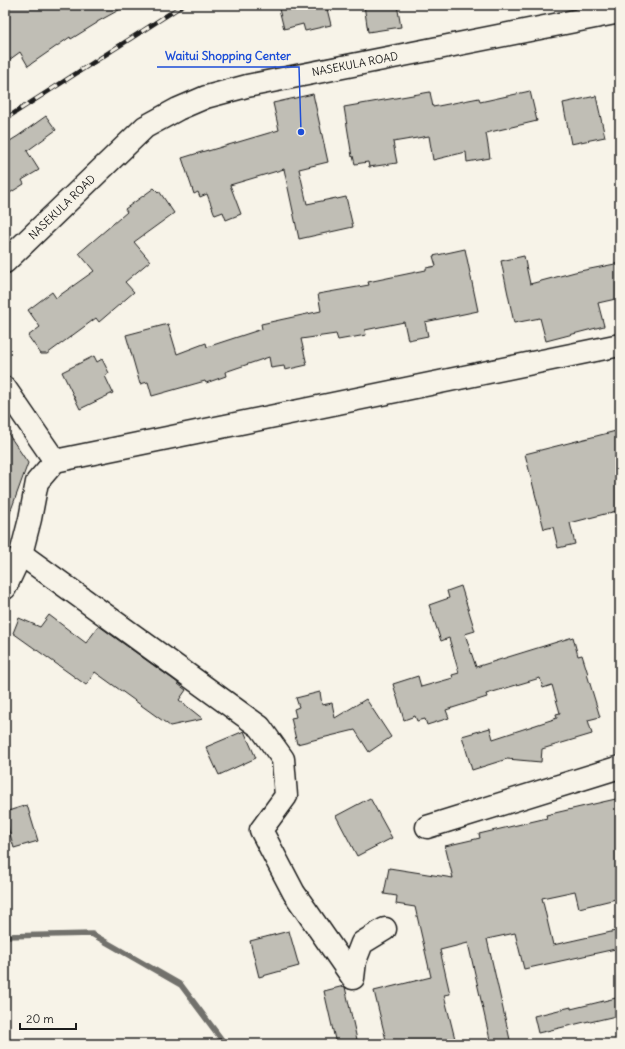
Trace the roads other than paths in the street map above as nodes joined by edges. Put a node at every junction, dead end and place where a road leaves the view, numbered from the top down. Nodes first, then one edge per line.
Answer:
1 (620, 12) edge
2 (5, 262) edge
3 (620, 345) edge
4 (5, 388) edge
5 (55, 461) junction
6 (21, 554) junction
7 (5, 588) edge
8 (620, 767) edge
9 (427, 827) dead end
10 (385, 929) dead end

1 - 2 street, NASEKULA ROAD
3 - 5 street
4 - 5 street
5 - 6 street
6 - 7 street
6 - 10 street
8 - 9 street

